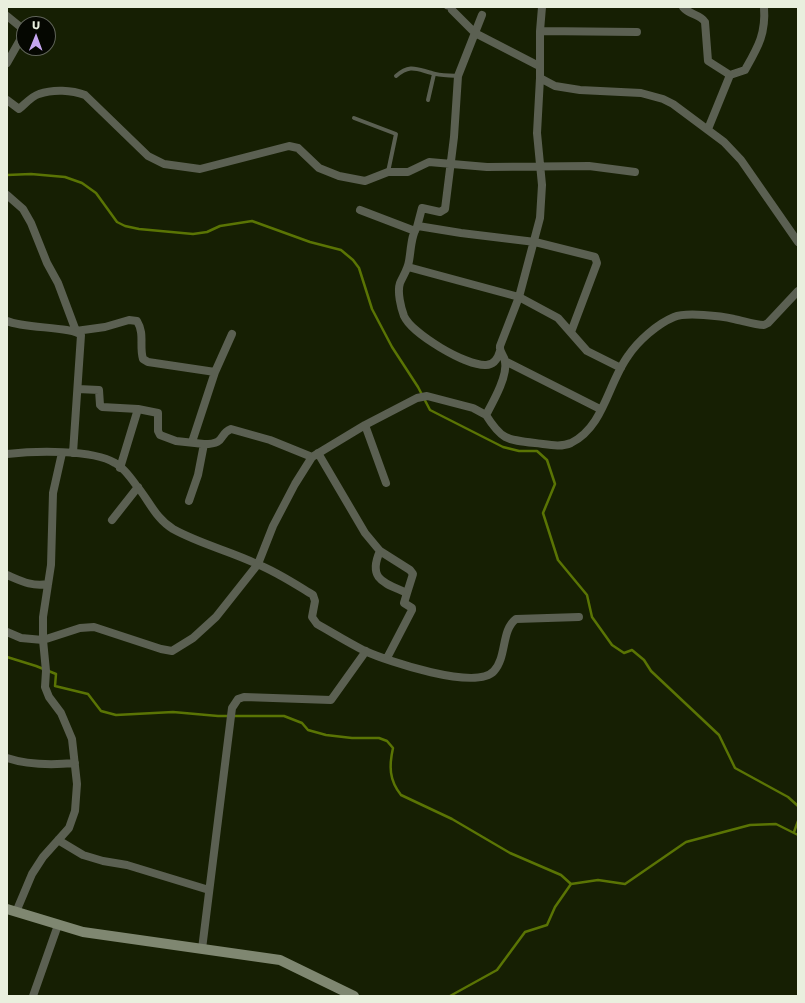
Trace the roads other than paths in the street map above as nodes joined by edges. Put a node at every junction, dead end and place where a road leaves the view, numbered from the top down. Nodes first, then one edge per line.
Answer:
1 (542, 7) edge
2 (683, 7) edge
3 (764, 7) edge
4 (451, 8) edge
5 (482, 15) dead end
6 (7, 16) edge
7 (540, 31) junction
8 (637, 32) dead end
9 (475, 33) junction
10 (7, 63) edge
11 (539, 66) junction
12 (434, 74) junction
13 (730, 75) junction
14 (396, 76) dead end
15 (458, 76) junction
16 (540, 78) junction
17 (7, 100) edge
18 (428, 100) dead end
19 (354, 118) dead end
20 (708, 129) junction
21 (451, 164) junction
22 (540, 168) junction
23 (388, 172) junction
24 (635, 172) dead end
25 (7, 195) edge
26 (360, 210) dead end
27 (416, 229) junction
28 (535, 242) junction
29 (798, 242) edge
30 (408, 267) junction
31 (798, 291) edge
32 (519, 297) junction
33 (7, 321) edge
34 (76, 331) junction
35 (571, 332) junction
36 (232, 334) dead end
37 (500, 352) junction
38 (505, 361) junction
39 (621, 368) junction
40 (215, 372) junction
41 (78, 389) junction
42 (138, 409) junction
43 (600, 409) junction
44 (486, 415) junction
45 (365, 424) junction
46 (192, 442) junction
47 (204, 444) junction
48 (62, 453) junction
49 (73, 453) junction
50 (7, 454) edge
51 (315, 455) junction
52 (120, 468) junction
53 (386, 483) dead end
54 (138, 487) junction
55 (189, 501) dead end
56 (112, 520) dead end
57 (380, 551) junction
58 (258, 564) junction
59 (7, 575) edge
60 (48, 584) junction
61 (407, 593) junction
62 (578, 617) dead end
63 (7, 632) edge
64 (43, 640) junction
65 (366, 651) junction
66 (387, 658) junction
67 (7, 758) edge
68 (75, 763) junction
69 (58, 840) junction
70 (209, 890) junction
71 (12, 911) edge
72 (58, 925) junction
73 (202, 949) junction
74 (33, 996) edge
75 (354, 996) edge

1 - 7 street
2 - 13 street
3 - 13 street
4 - 9 street
5 - 9 street
6 - 10 street
7 - 8 street
7 - 11 street
9 - 11 street
9 - 15 street
11 - 16 street
12 - 14 lane
12 - 15 lane
12 - 18 lane
13 - 20 street
15 - 21 street
16 - 20 street
16 - 22 street
17 - 23 street
19 - 23 lane
20 - 29 street
21 - 22 street
21 - 23 street
21 - 27 street
22 - 24 street
22 - 28 street
25 - 34 street
26 - 27 street
27 - 28 street
27 - 30 street
28 - 32 street
28 - 35 street
30 - 32 street
30 - 37 street
31 - 39 street
32 - 35 street
32 - 37 street
33 - 34 street
34 - 40 street
34 - 41 street
35 - 39 street
36 - 40 street
37 - 38 street
38 - 43 street
38 - 44 street
39 - 43 street
40 - 46 street
41 - 42 street
41 - 49 street
42 - 46 street
42 - 52 street
43 - 44 street
44 - 45 street
45 - 51 street
45 - 53 street
46 - 47 street
47 - 51 street
47 - 55 street
48 - 49 street
48 - 50 street
48 - 60 street
49 - 52 street
51 - 57 street
51 - 58 street
52 - 54 street
54 - 56 street
54 - 58 street
57 - 61 street
57 - 61 street
58 - 64 street
58 - 65 street
59 - 60 street
60 - 64 street
61 - 66 street
62 - 66 street
63 - 64 street
64 - 68 street
65 - 66 street
65 - 70 street
67 - 68 street
68 - 69 street
69 - 70 street
69 - 71 street
70 - 73 street
71 - 72 street
72 - 73 street
72 - 74 street
73 - 75 street

